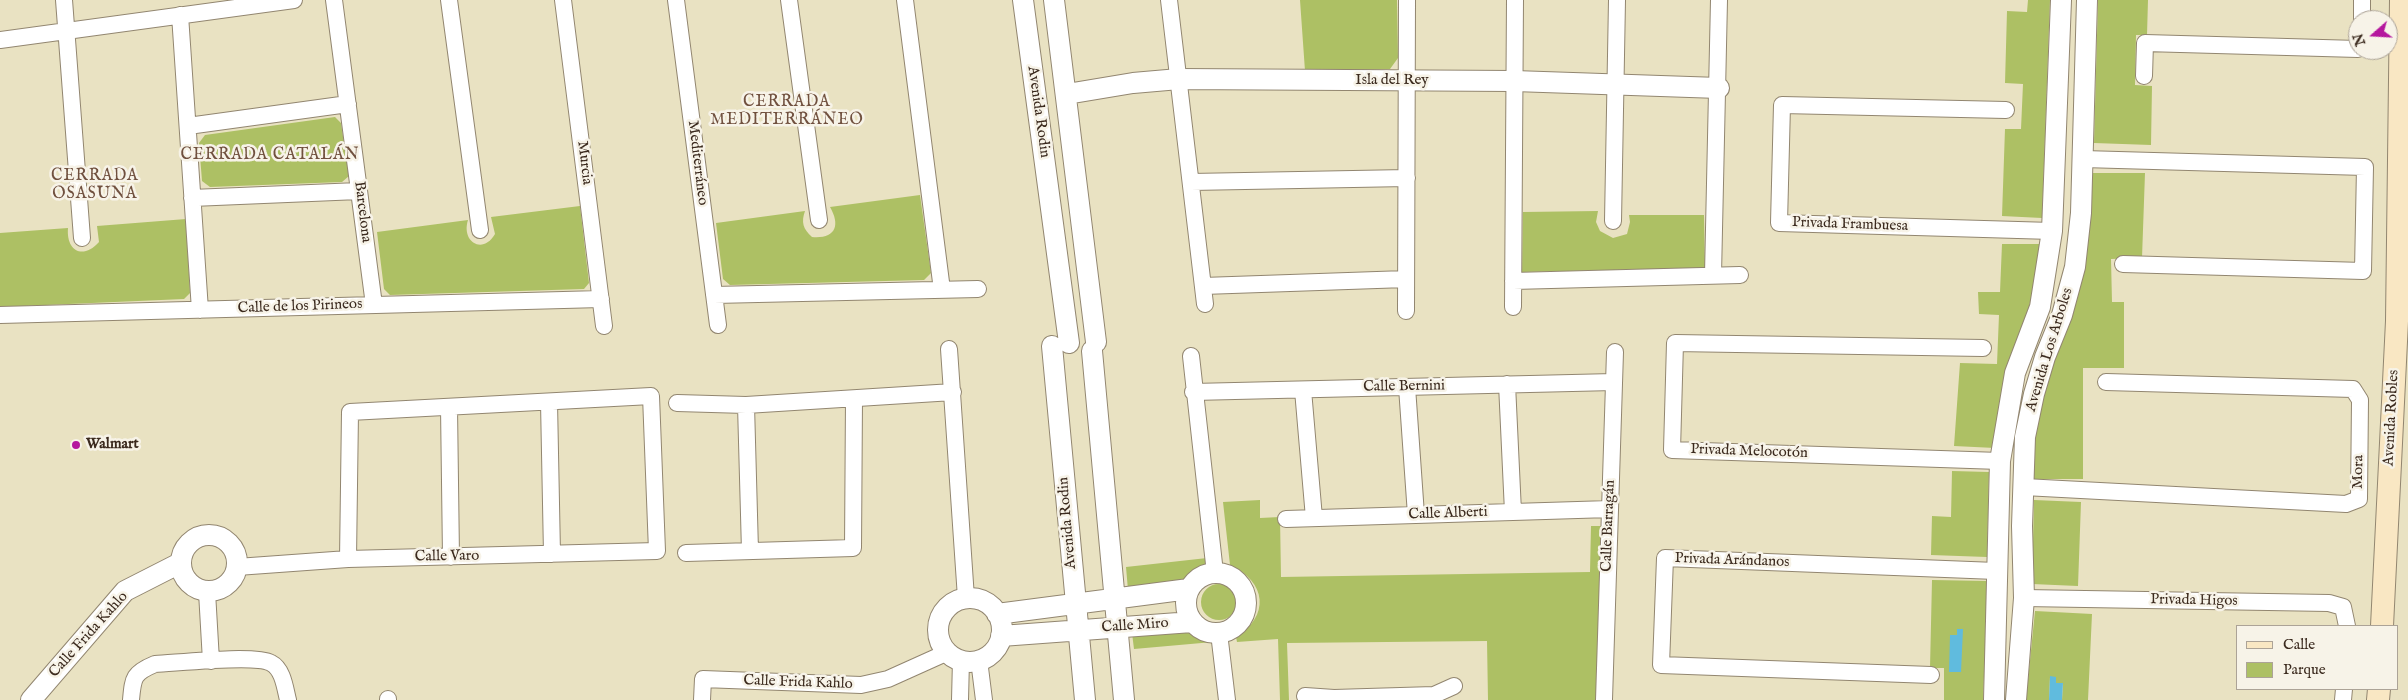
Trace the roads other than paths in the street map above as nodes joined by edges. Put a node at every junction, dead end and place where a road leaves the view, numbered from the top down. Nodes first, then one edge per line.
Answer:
1 (64, 0) edge
2 (294, 0) edge
3 (334, 0) edge
4 (449, 0) edge
5 (564, 0) edge
6 (676, 0) edge
7 (789, 0) edge
8 (904, 0) edge
9 (1023, 0) edge
10 (1054, 0) edge
11 (1169, 0) edge
12 (1407, 0) edge
13 (1514, 0) edge
14 (1617, 0) edge
15 (1719, 0) edge
16 (2061, 0) edge
17 (2087, 0) edge
18 (2401, 0) edge
19 (255, 3) edge
20 (180, 15) junction
21 (68, 30) junction
22 (0, 40) edge
23 (2348, 49) edge
24 (2144, 76) dead end
25 (1179, 79) junction
26 (1514, 80) junction
27 (1407, 82) junction
28 (1617, 84) junction
29 (1718, 88) junction
30 (2058, 92) junction
31 (1067, 94) junction
32 (2083, 94) junction
33 (348, 104) junction
34 (2006, 110) dead end
35 (188, 126) junction
36 (2083, 159) junction
37 (1406, 178) junction
38 (1191, 182) junction
39 (359, 191) junction
40 (192, 198) junction
41 (819, 220) dead end
42 (1613, 221) dead end
43 (480, 230) dead end
44 (2052, 231) junction
45 (82, 238) dead end
46 (1086, 255) junction
47 (1058, 260) junction
48 (2123, 264) dead end
49 (1714, 275) junction
50 (1740, 275) dead end
51 (1406, 279) junction
52 (1513, 281) junction
53 (1203, 286) junction
54 (978, 289) dead end
55 (942, 290) junction
56 (714, 295) junction
57 (601, 299) junction
58 (1205, 304) dead end
59 (374, 305) junction
60 (1513, 307) dead end
61 (2040, 307) junction
62 (200, 310) junction
63 (1406, 312) dead end
64 (0, 315) edge
65 (2062, 315) junction
66 (718, 325) dead end
67 (604, 326) dead end
68 (1983, 348) dead end
69 (949, 349) dead end
70 (1615, 352) dead end
71 (1191, 356) dead end
72 (1614, 382) junction
73 (2106, 382) dead end
74 (1507, 384) junction
75 (1407, 387) junction
76 (1303, 390) junction
77 (953, 392) junction
78 (1193, 392) junction
79 (854, 399) junction
80 (549, 402) junction
81 (677, 403) dead end
82 (746, 405) junction
83 (450, 407) junction
84 (2000, 461) junction
85 (2024, 487) junction
86 (1610, 509) junction
87 (1513, 512) junction
88 (1416, 515) junction
89 (1314, 518) junction
90 (1286, 519) dead end
91 (1998, 525) junction
92 (2022, 526) junction
93 (750, 551) junction
94 (686, 553) dead end
95 (552, 554) junction
96 (451, 557) junction
97 (348, 559) junction
98 (180, 563) junction
99 (237, 567) junction
100 (1996, 571) junction
101 (1214, 573) junction
102 (1189, 589) junction
103 (207, 592) junction
104 (966, 598) junction
105 (1115, 598) junction
106 (2024, 598) junction
107 (1076, 604) junction
108 (997, 614) junction
109 (1192, 622) junction
110 (2347, 625) edge
111 (2382, 625) edge
112 (1118, 628) junction
113 (1078, 630) junction
114 (1219, 633) junction
115 (1001, 636) junction
116 (962, 658) junction
117 (210, 661) junction
118 (1931, 676) dead end
119 (1454, 686) dead end
120 (1304, 696) dead end
121 (1434, 697) edge
122 (1334, 699) edge
123 (31, 700) edge
124 (131, 700) edge
125 (288, 700) edge
126 (702, 700) edge
127 (960, 700) edge
128 (984, 700) edge
129 (1085, 700) edge
130 (1124, 700) edge
131 (1227, 700) edge
132 (1604, 700) edge
133 (1994, 700) edge
134 (2016, 700) edge

1 - 21 street
2 - 19 street
3 - 33 street, Barcelona
4 - 43 street
5 - 57 street, Murcia
6 - 56 street, Mediterráneo
7 - 41 street
8 - 55 street
9 - 47 street, Avenida Rodin
10 - 31 street, Avenida Rodin
11 - 25 street
12 - 27 street
13 - 26 street
14 - 28 street
15 - 29 street
16 - 30 street, Avenida Los Arboles
17 - 32 street, Avenida Los Arboles
18 - 111 main road, Avenida Robles
19 - 20 street
20 - 21 street
20 - 35 street
21 - 22 street
21 - 45 street
23 - 24 street
25 - 27 street, Isla del Rey
25 - 31 street, Isla del Rey
25 - 38 street
26 - 27 street, Isla del Rey
26 - 28 street, Isla del Rey
26 - 52 street
27 - 37 street
28 - 29 street, Isla del Rey
28 - 42 street
29 - 49 street
30 - 32 street
30 - 44 street, Avenida Los Arboles
31 - 46 street, Avenida Rodin
32 - 36 street, Avenida Los Arboles
33 - 35 street
33 - 39 street, Barcelona
34 - 44 street, Privada Frambuesa
35 - 40 street
36 - 48 street
36 - 65 street, Avenida Los Arboles
37 - 38 street
37 - 51 street
38 - 53 street
39 - 40 street
39 - 59 street, Barcelona
40 - 62 street
44 - 61 street, Avenida Los Arboles
46 - 47 street
46 - 105 street, Avenida Rodin
47 - 107 street, Avenida Rodin
49 - 50 street
49 - 52 street
51 - 53 street
51 - 63 street
52 - 60 street
53 - 58 street
54 - 55 street
55 - 56 street
56 - 66 street, Mediterráneo
57 - 59 street, Calle de los Pirineos
57 - 67 street, Murcia
59 - 62 street, Calle de los Pirineos
61 - 65 street
61 - 84 street, Avenida Los Arboles
62 - 64 street, Calle de los Pirineos
65 - 85 street, Avenida Los Arboles
68 - 84 street, Privada Melocotón
69 - 77 street
70 - 72 street, Calle Barragán
71 - 78 street
72 - 74 street, Calle Bernini
72 - 86 street, Calle Barragán
73 - 85 street, Mora
74 - 75 street, Calle Bernini
74 - 87 street
75 - 76 street, Calle Bernini
75 - 88 street
76 - 78 street, Calle Bernini
76 - 89 street
77 - 79 street
77 - 104 street
78 - 101 street
79 - 82 street
79 - 93 street
80 - 83 street
80 - 95 street
80 - 95 street, Calle Varo
81 - 82 street
82 - 93 street
83 - 96 street
83 - 97 street
84 - 91 street, Avenida Los Arboles
85 - 92 street, Avenida Los Arboles
86 - 87 street, Calle Alberti
86 - 132 street, Calle Barragán
87 - 88 street, Calle Alberti
88 - 89 street, Calle Alberti
89 - 90 street, Calle Alberti
91 - 92 street
91 - 100 street, Avenida Los Arboles
92 - 106 street, Avenida Los Arboles
93 - 94 street
95 - 96 street, Calle Varo
96 - 97 street, Calle Varo
97 - 99 street, Calle Varo
98 - 99 street
98 - 103 street
98 - 123 street, Calle Frida Kahlo
99 - 103 street
100 - 118 street, Privada Arándanos
100 - 133 street, Avenida Los Arboles
101 - 102 street
101 - 114 street
102 - 105 street, Calle Miro
102 - 109 street
103 - 117 street
104 - 108 street
104 - 116 street
105 - 107 street, Calle Miro
105 - 112 street, Avenida Rodin
106 - 110 street, Privada Higos
106 - 134 street, Avenida Los Arboles
107 - 108 street
107 - 113 street, Avenida Rodin
108 - 115 street
109 - 112 street, Calle Miro
109 - 114 street
112 - 113 street, Calle Miro
112 - 130 street, Avenida Rodin
113 - 115 street
113 - 129 street, Avenida Rodin
114 - 131 street
115 - 116 street
116 - 126 street, Calle Frida Kahlo
116 - 127 street
116 - 128 street
117 - 124 street
117 - 125 street
119 - 121 street
120 - 122 street
121 - 122 street

